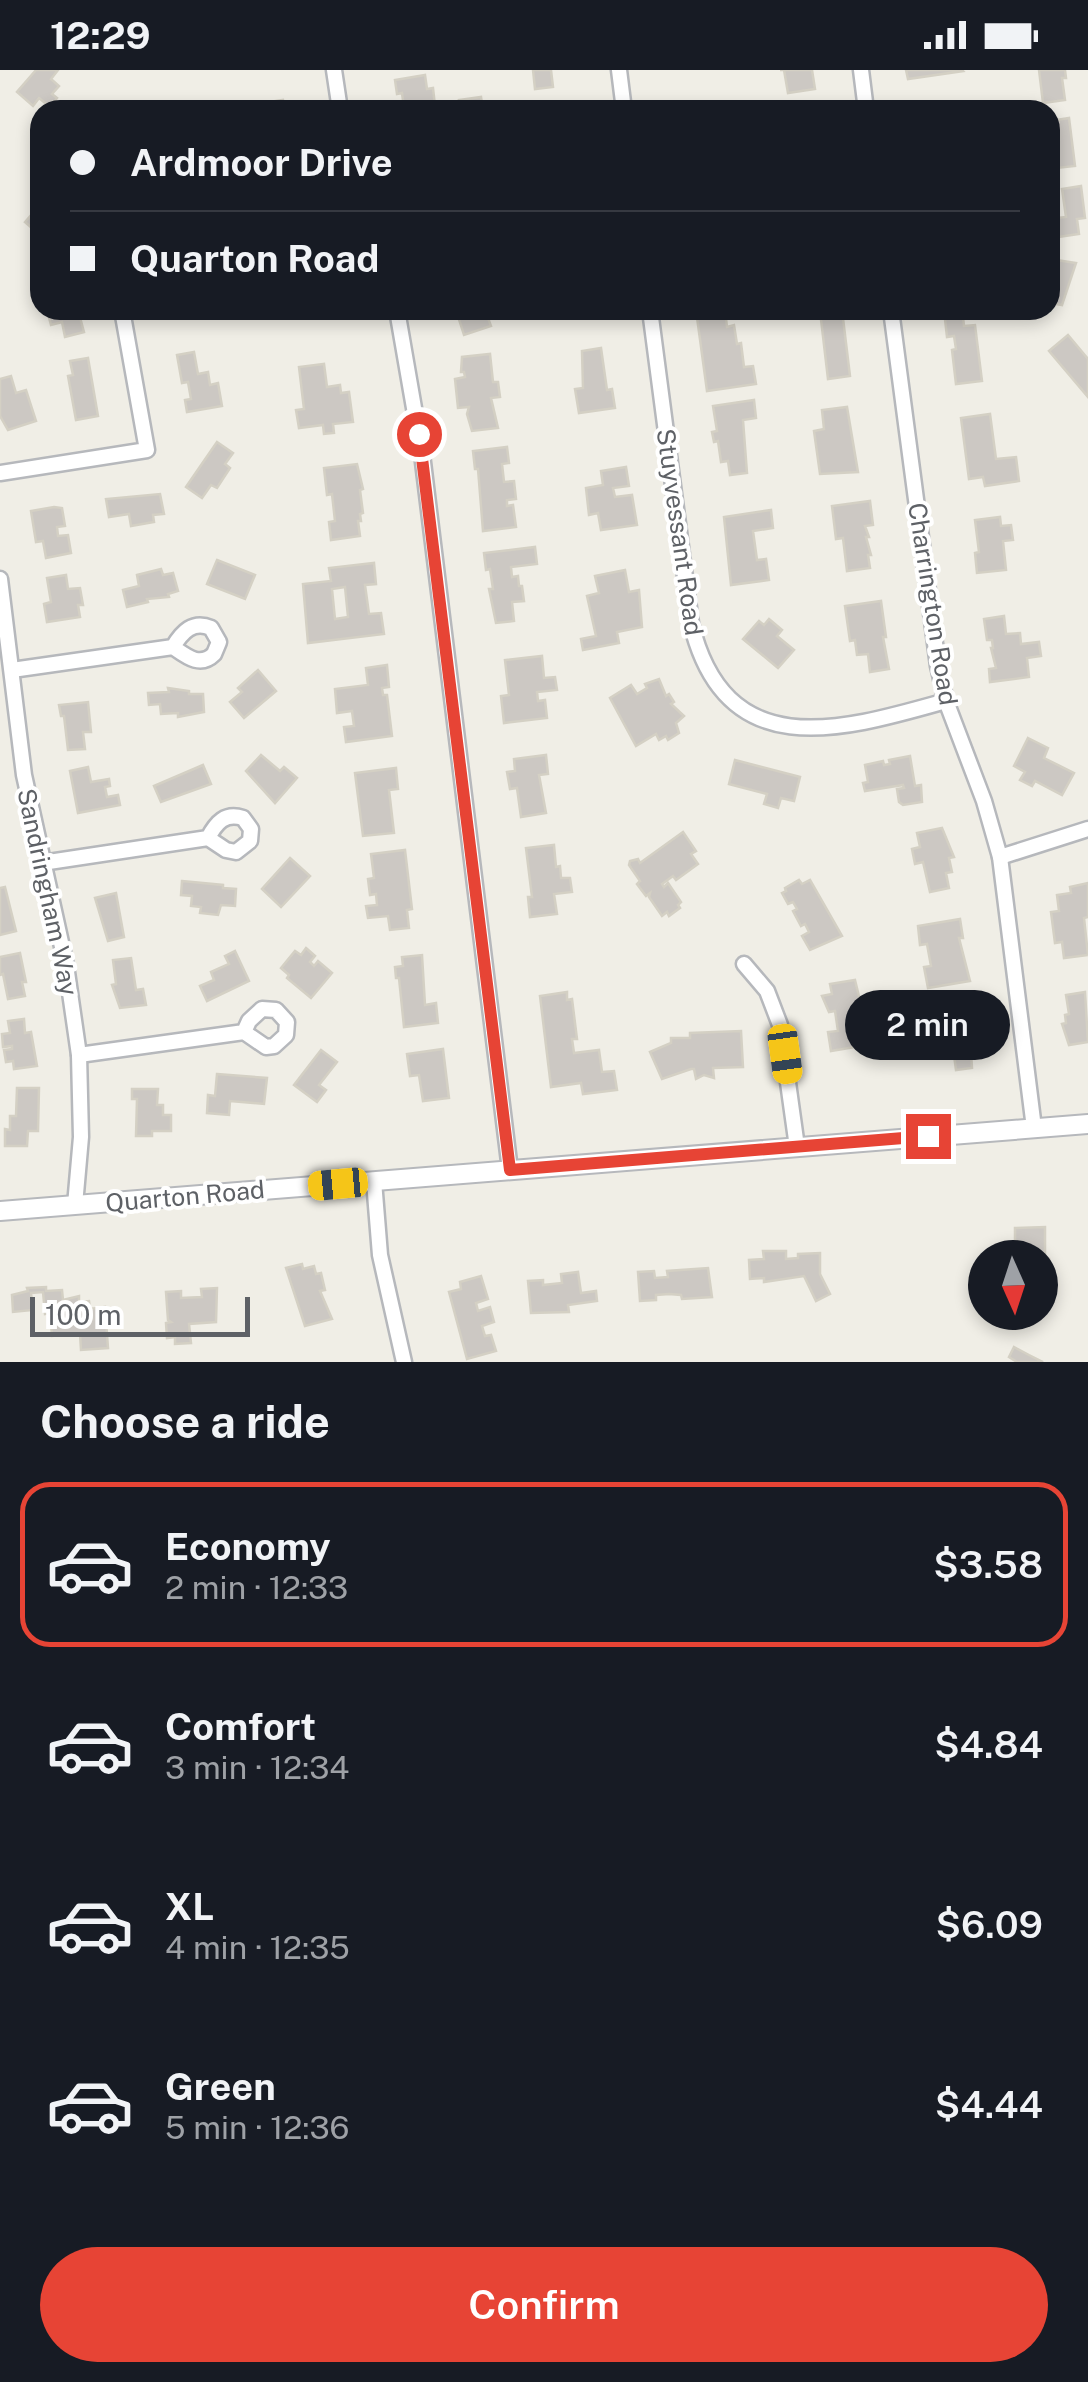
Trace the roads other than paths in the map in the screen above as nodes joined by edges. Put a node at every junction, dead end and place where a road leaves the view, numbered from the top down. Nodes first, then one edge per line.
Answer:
1 (334, 70) edge
2 (618, 70) edge
3 (861, 70) edge
4 (338, 100) edge
5 (622, 100) edge
6 (865, 100) edge
7 (124, 320) edge
8 (400, 320) edge
9 (651, 320) edge
10 (891, 320) edge
11 (0, 473) edge
12 (0, 579) edge
13 (173, 647) dead end
14 (12, 670) junction
15 (946, 701) junction
16 (1088, 830) edge
17 (208, 838) dead end
18 (1000, 857) junction
19 (42, 863) junction
20 (744, 964) dead end
21 (244, 1032) dead end
22 (79, 1055) junction
23 (1088, 1124) edge
24 (1034, 1128) junction
25 (797, 1147) junction
26 (510, 1170) junction
27 (374, 1181) junction
28 (75, 1206) junction
29 (0, 1210) edge
30 (404, 1362) edge

1 - 4 street
2 - 5 street
3 - 6 street
7 - 11 street
8 - 26 street
9 - 15 street, Stuyvessant Road
10 - 15 street, Charrington Road
12 - 14 street, Sandringham Way
13 - 14 street
14 - 19 street, Sandringham Way
15 - 18 street, Charrington Road
16 - 18 street
17 - 19 street
18 - 24 street, Charrington Road
19 - 22 street, Sandringham Way
20 - 25 street
21 - 22 street
22 - 28 street, Sandringham Way
23 - 24 street, Quarton Road
24 - 25 street, Quarton Road
25 - 26 street, Quarton Road
26 - 27 street, Quarton Road
27 - 28 street, Quarton Road
27 - 30 street
28 - 29 street, Quarton Road

